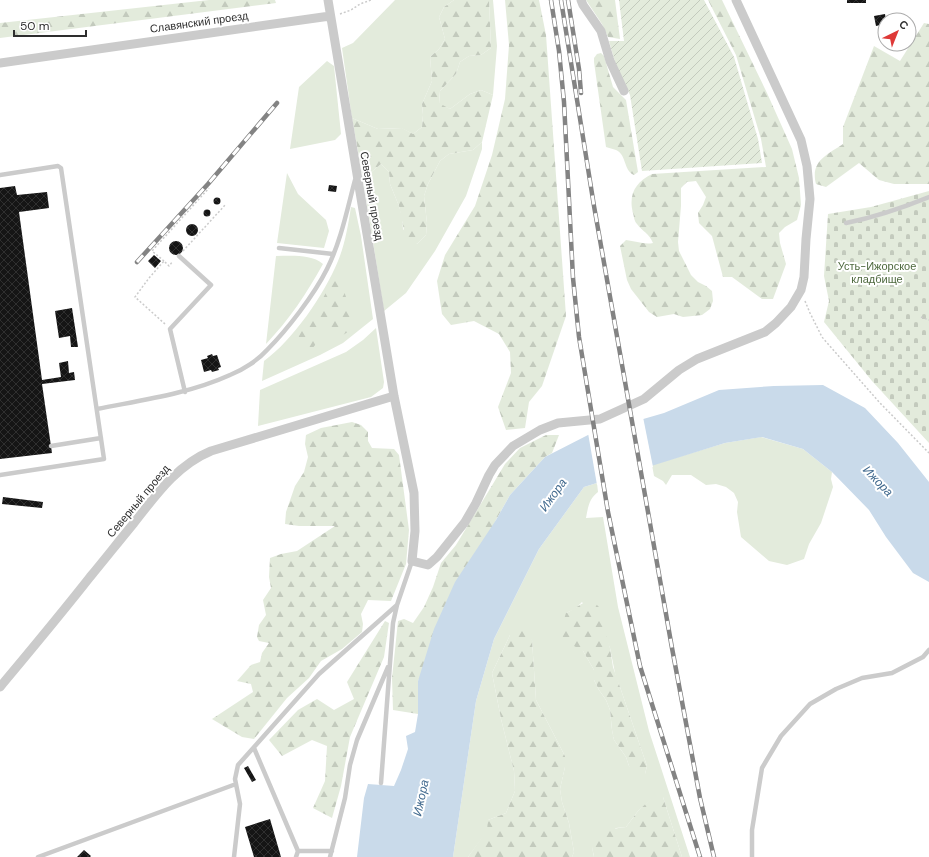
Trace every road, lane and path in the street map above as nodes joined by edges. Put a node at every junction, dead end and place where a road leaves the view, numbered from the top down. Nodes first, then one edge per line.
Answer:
1 (328, 0) edge
2 (371, 0) edge
3 (581, 0) edge
4 (736, 0) edge
5 (330, 16) junction
6 (0, 63) edge
7 (624, 91) dead end
8 (0, 175) edge
9 (356, 176) junction
10 (209, 188) dead end
11 (929, 197) edge
12 (846, 223) dead end
13 (279, 248) dead end
14 (333, 254) junction
15 (179, 256) dead end
16 (164, 261) dead end
17 (802, 290) junction
18 (135, 297) dead end
19 (921, 317) dead end
20 (929, 320) edge
21 (170, 329) junction
22 (185, 392) junction
23 (394, 396) junction
24 (97, 408) junction
25 (101, 438) junction
26 (51, 446) dead end
27 (929, 453) edge
28 (0, 475) edge
29 (412, 561) junction
30 (397, 605) junction
31 (929, 650) edge
32 (390, 662) junction
33 (1, 685) edge
34 (254, 748) junction
35 (381, 783) dead end
36 (236, 784) junction
37 (298, 851) junction
38 (332, 851) junction
39 (38, 857) edge
40 (234, 857) edge
41 (296, 857) edge
42 (330, 857) edge
43 (752, 857) edge

1 - 5 street, Северный проезд
2 - 5 path
3 - 7 street
4 - 17 street
5 - 6 street, Славянский проезд
5 - 9 street, Северный проезд
8 - 24 lane
9 - 14 lane
9 - 23 street, Северный проезд
10 - 16 path
11 - 12 lane
13 - 14 lane
14 - 22 lane
15 - 21 lane
17 - 27 path
17 - 29 street
18 - 21 path
19 - 20 path
21 - 22 lane
22 - 24 lane
23 - 29 street, Северный проезд
23 - 33 street, Северный проезд
24 - 25 lane
25 - 26 lane
25 - 28 lane
29 - 30 lane
30 - 32 lane
30 - 34 lane
31 - 43 lane
32 - 35 lane
32 - 38 lane
34 - 36 lane
34 - 37 lane
36 - 39 lane
36 - 40 lane
37 - 38 lane
37 - 41 lane
38 - 42 lane

